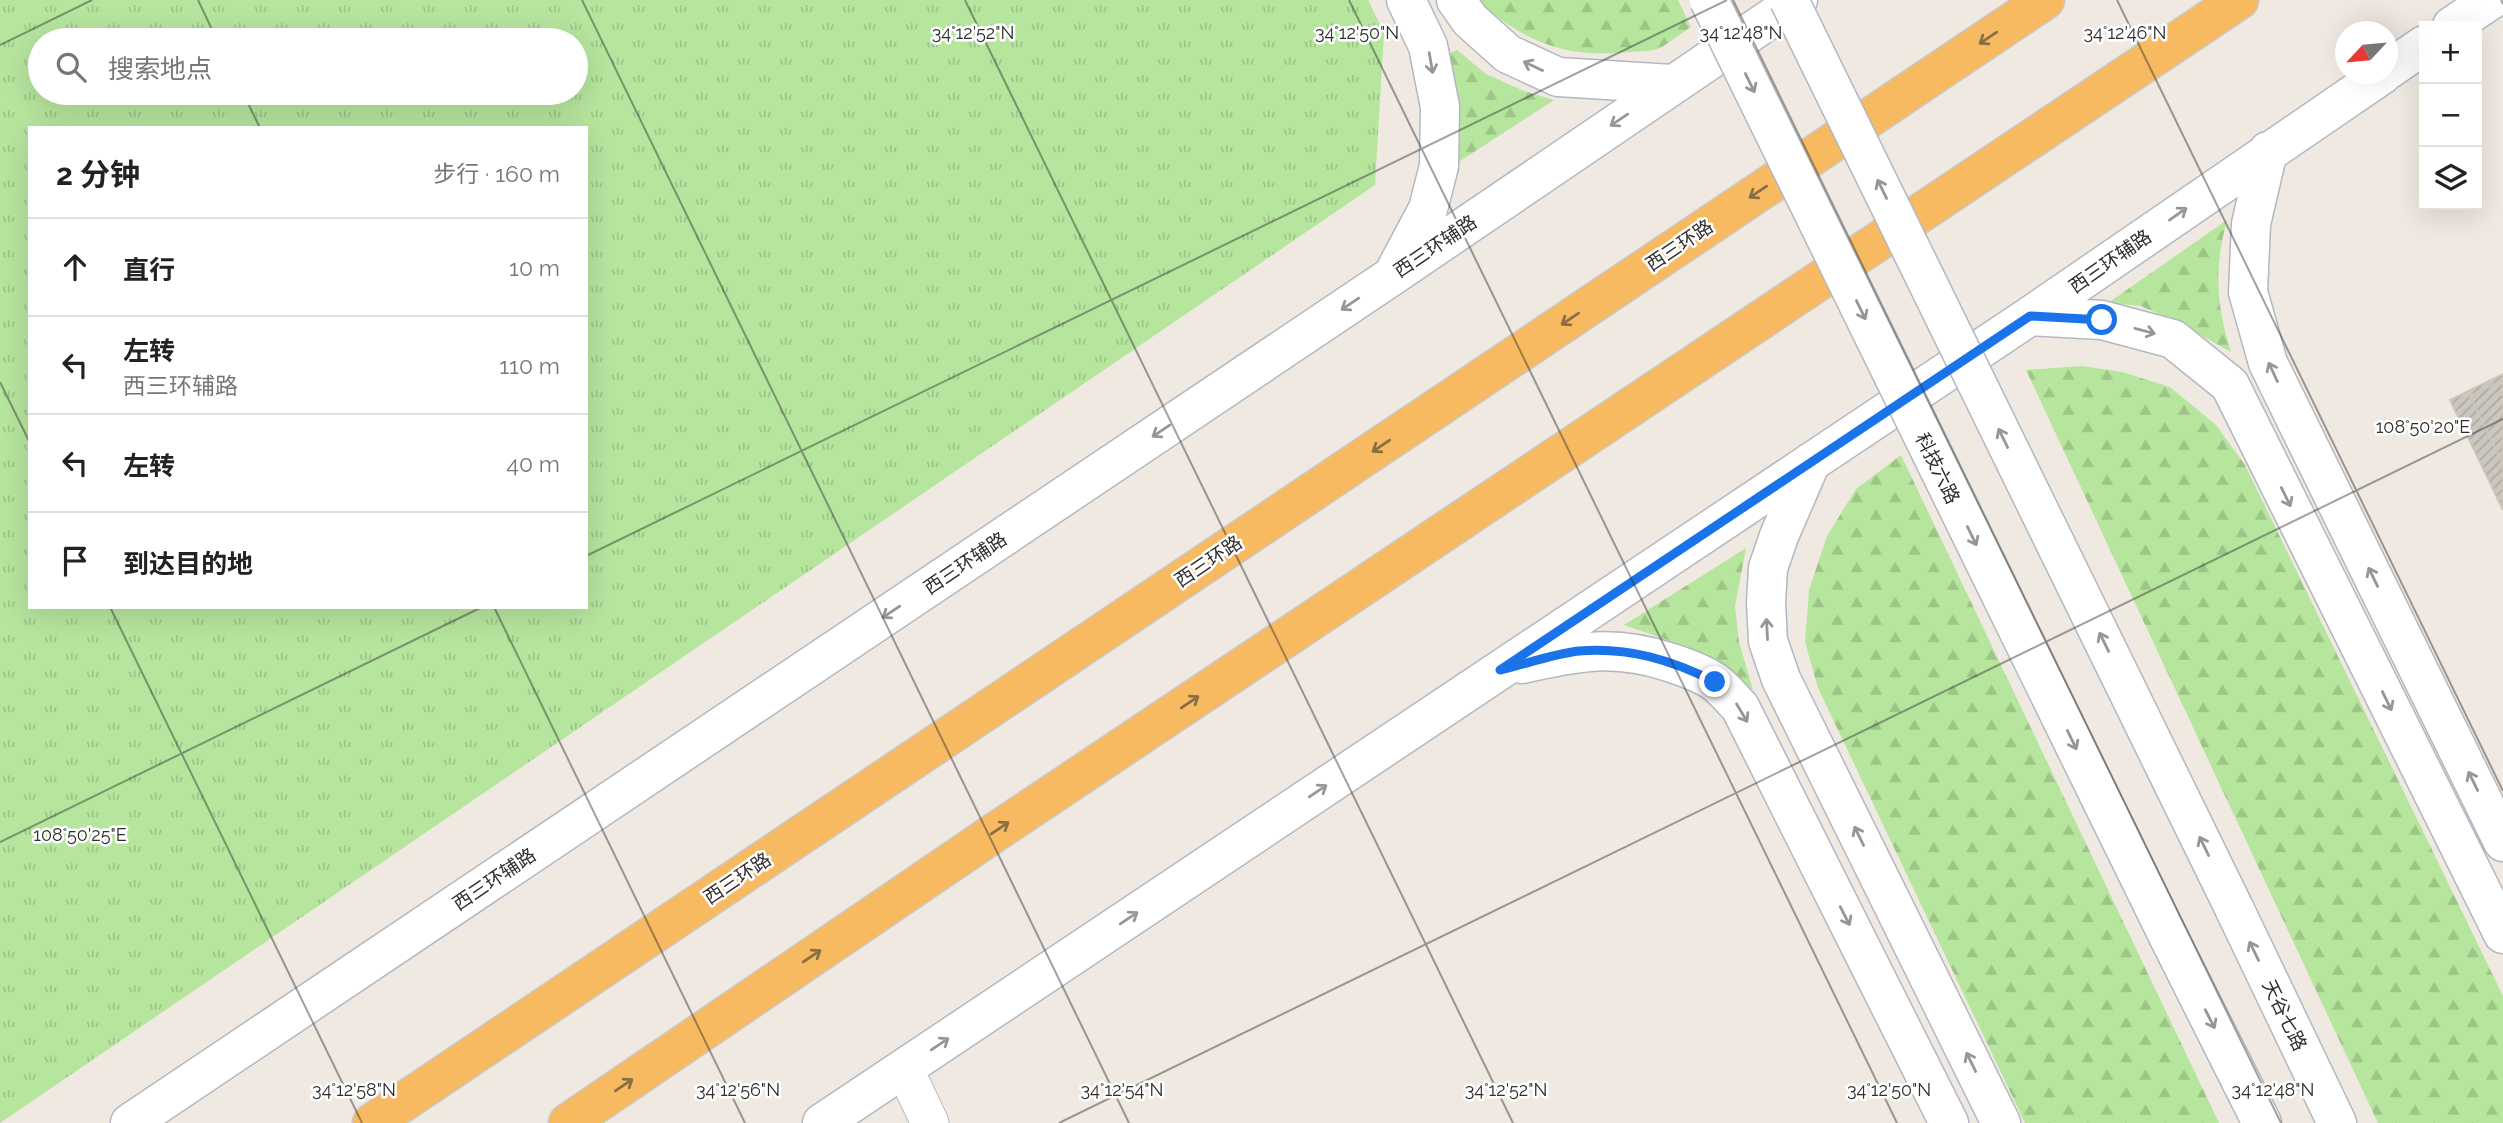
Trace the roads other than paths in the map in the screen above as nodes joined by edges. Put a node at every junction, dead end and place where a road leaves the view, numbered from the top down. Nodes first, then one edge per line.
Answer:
1 (1406, 0) edge
2 (1456, 0) edge
3 (1709, 0) edge
4 (1789, 0) edge
5 (1798, 0) edge
6 (2045, 0) edge
7 (2239, 0) edge
8 (2491, 0) edge
9 (2460, 21) edge
10 (2419, 48) edge
11 (2398, 63) edge
12 (1672, 84) junction
13 (2368, 84) edge
14 (2268, 151) junction
15 (1392, 275) junction
16 (2030, 316) junction
17 (1811, 462) junction
18 (1500, 670) junction
19 (2503, 842) edge
20 (2503, 934) edge
21 (904, 1068) junction
22 (130, 1123) edge
23 (372, 1123) edge
24 (568, 1123) edge
25 (822, 1123) edge
26 (930, 1123) edge
27 (1949, 1123) edge
28 (2001, 1123) edge
29 (2262, 1123) edge
30 (2337, 1123) edge

1 -> 15 main road
12 -> 2 main road
3 -> 29 main road, 科技六路, bridge
30 -> 4 main road, 天谷七路, bridge
5 - 12 main road, 西三环辅路
6 -> 23 highway, 西三环路
24 -> 7 highway
8 - 9 main road
10 - 11 main road
12 -> 15 main road, 西三环辅路
13 - 14 main road, 西三环辅路
16 -> 14 main road, 西三环辅路
19 -> 14 main road
15 -> 22 main road, 西三环辅路
16 - 17 main road, 西三环辅路
16 -> 20 main road
17 - 18 main road, 西三环辅路
28 -> 17 main road
21 -> 18 main road, 西三环辅路
18 -> 27 main road
21 - 25 main road, 西三环辅路
21 - 26 street

